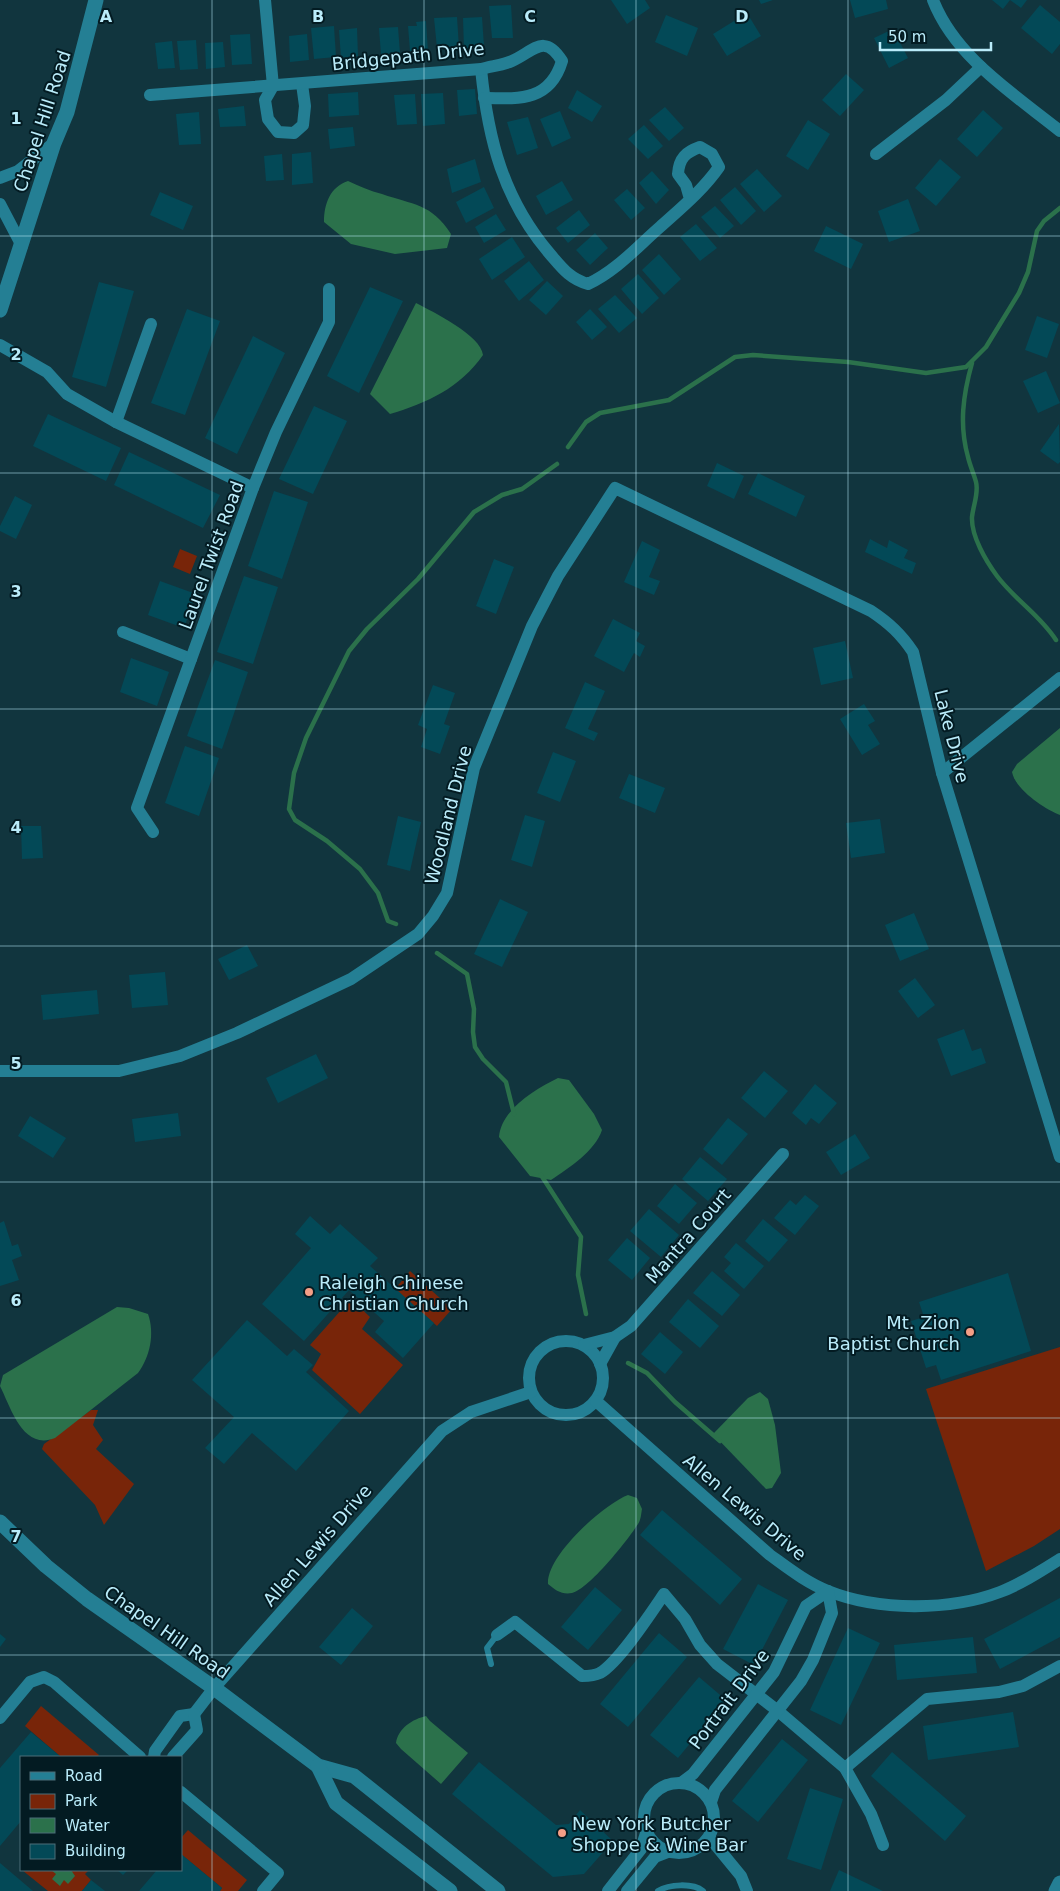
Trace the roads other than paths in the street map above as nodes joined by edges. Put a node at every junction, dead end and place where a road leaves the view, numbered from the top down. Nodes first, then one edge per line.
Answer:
1 (96, 0) edge
2 (265, 0) edge
3 (932, 0) edge
4 (981, 67) junction
5 (481, 69) junction
6 (302, 84) junction
7 (273, 86) junction
8 (150, 95) dead end
9 (484, 98) junction
10 (1060, 132) edge
11 (54, 143) junction
12 (876, 154) dead end
13 (0, 178) edge
14 (690, 199) dead end
15 (0, 204) edge
16 (22, 246) junction
17 (329, 289) dead end
18 (0, 310) edge
19 (151, 324) dead end
20 (0, 345) edge
21 (116, 422) junction
22 (253, 488) junction
23 (615, 488) joint
24 (123, 632) dead end
25 (191, 659) junction
26 (1060, 678) edge
27 (942, 773) junction
28 (153, 832) dead end
29 (0, 1071) edge
30 (783, 1154) dead end
31 (1060, 1157) edge
32 (615, 1337) junction
33 (584, 1345) junction
34 (600, 1364) junction
35 (531, 1392) junction
36 (596, 1401) junction
37 (0, 1522) edge
38 (1060, 1559) edge
39 (828, 1591) junction
40 (496, 1635) joint
41 (491, 1664) dead end
42 (1060, 1666) edge
43 (214, 1688) junction
44 (757, 1695) junction
45 (774, 1707) junction
46 (194, 1714) junction
47 (0, 1718) edge
48 (139, 1756) edge
49 (154, 1756) edge
50 (174, 1756) edge
51 (318, 1766) junction
52 (846, 1768) junction
53 (682, 1783) junction
54 (182, 1793) edge
55 (711, 1802) junction
56 (646, 1833) junction
57 (709, 1838) junction
58 (883, 1845) dead end
59 (668, 1852) junction
60 (1060, 1883) edge
61 (263, 1891) edge
62 (450, 1891) edge
63 (498, 1891) edge
64 (608, 1891) edge
65 (628, 1891) edge
66 (658, 1891) edge
67 (703, 1891) edge
68 (747, 1891) edge
69 (1056, 1891) edge

1 - 11 main road, Chapel Hill Road
2 - 7 street
3 - 4 street
4 - 10 street
4 - 12 street
5 - 6 street, Bridgepath Drive
5 - 9 street
5 - 9 street, Bridgepath Drive
6 - 7 street, Bridgepath Drive
6 - 7 street
7 - 8 street, Bridgepath Drive
9 - 14 street
11 - 13 street
11 - 16 main road, Chapel Hill Road
15 - 16 street
16 - 18 main road, Chapel Hill Road
17 - 22 street, Laurel Twist Road
19 - 21 street
20 - 21 street
21 - 22 street
22 - 25 street, Laurel Twist Road
23 - 27 street, Lake Drive
23 - 29 street, Woodland Drive
24 - 25 street
25 - 28 street, Laurel Twist Road
26 - 27 street
27 - 31 street, Lake Drive
30 - 32 street, Mantra Court
32 - 33 street, Mantra Court
32 - 34 street, Mantra Court
33 - 34 street
33 - 35 street
34 - 36 street
35 - 36 street
35 - 43 street, Allen Lewis Drive
36 - 39 street, Allen Lewis Drive
37 - 43 main road, Chapel Hill Road
38 - 39 street, Allen Lewis Drive
39 - 44 street, Portrait Drive
39 - 45 street
40 - 41 lane
40 - 44 street
42 - 52 street
43 - 46 street, Allen Lewis Drive
43 - 51 main road, Chapel Hill Road
44 - 45 street
44 - 53 street, Portrait Drive
45 - 52 street
45 - 55 street
46 - 49 street
46 - 50 street
47 - 48 street
51 - 62 main road, Chapel Hill Road
51 - 63 main road, Chapel Hill Road
52 - 58 street
53 - 55 street
53 - 56 street
54 - 61 street
55 - 57 street
56 - 59 street
56 - 64 street
57 - 59 street
57 - 68 street
59 - 65 street
60 - 69 main road
66 - 67 lane

